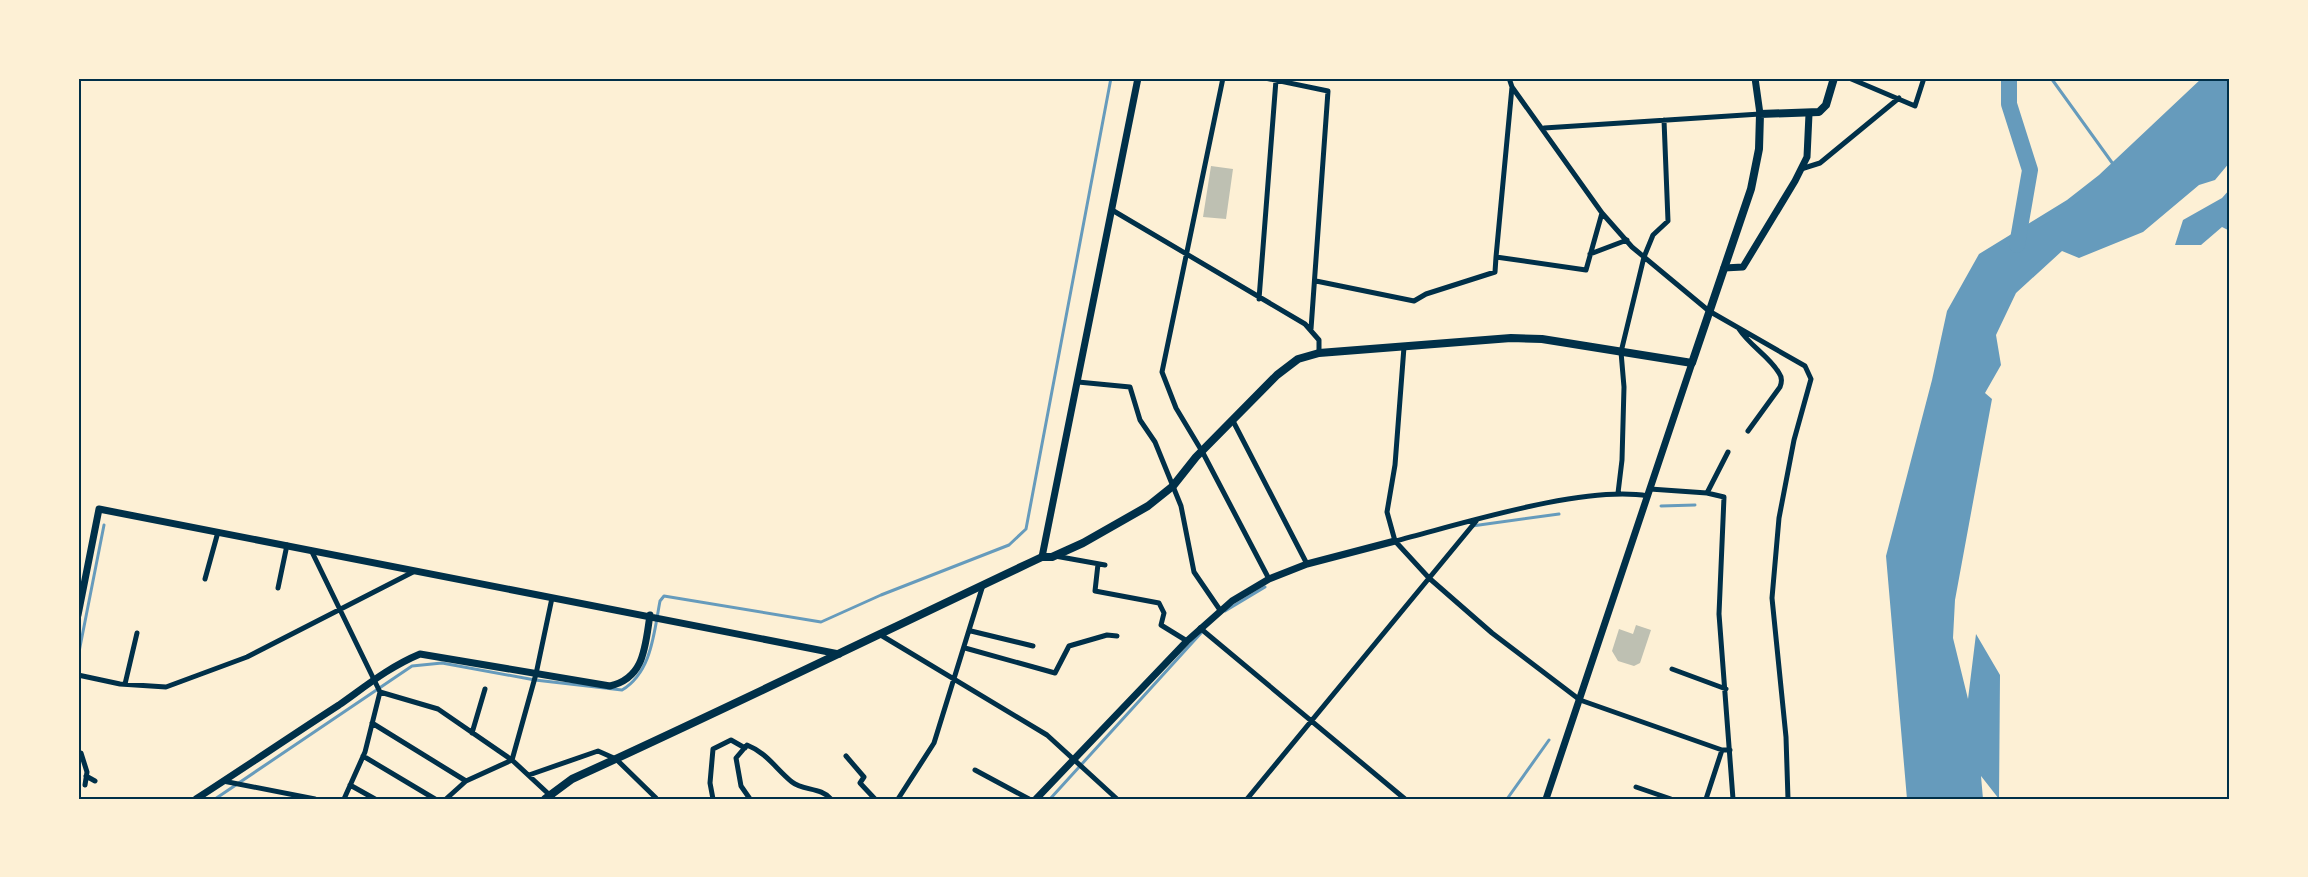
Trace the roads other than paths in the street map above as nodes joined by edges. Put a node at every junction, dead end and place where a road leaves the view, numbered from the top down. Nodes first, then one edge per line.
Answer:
1 (1138, 78) edge
2 (1223, 78) edge
3 (1265, 78) edge
4 (1304, 78) edge
5 (1509, 78) edge
6 (1755, 78) edge
7 (1834, 78) edge
8 (1849, 78) edge
9 (1924, 78) edge
10 (1276, 80) junction
11 (1304, 86) junction
12 (1512, 87) junction
13 (1899, 98) junction
14 (1760, 114) junction
15 (1809, 114) junction
16 (1664, 120) junction
17 (1544, 128) junction
18 (1801, 169) junction
19 (1112, 210) junction
20 (1602, 213) junction
21 (1627, 240) junction
22 (1590, 254) junction
23 (1186, 255) junction
24 (1644, 256) junction
25 (1496, 257) junction
26 (1724, 268) junction
27 (1316, 281) junction
28 (1259, 298) junction
29 (1709, 311) junction
30 (1738, 328) junction
31 (1311, 329) junction
32 (1404, 347) junction
33 (1621, 352) junction
34 (1319, 353) junction
35 (1692, 363) junction
36 (1078, 382) junction
37 (1233, 421) junction
38 (1748, 431) dead end
39 (1728, 452) dead end
40 (1203, 453) junction
41 (1173, 486) junction
42 (1618, 493) junction
43 (1649, 493) junction
44 (1707, 493) junction
45 (1478, 520) junction
46 (218, 532) junction
47 (1395, 541) junction
48 (287, 545) junction
49 (311, 550) junction
50 (1054, 556) junction
51 (1042, 557) junction
52 (1307, 564) junction
53 (416, 571) junction
54 (1429, 578) junction
55 (205, 579) dead end
56 (1269, 579) junction
57 (983, 585) junction
58 (278, 588) dead end
59 (552, 598) junction
60 (340, 610) junction
61 (1220, 610) junction
62 (78, 615) edge
63 (650, 615) junction
64 (1200, 628) junction
65 (971, 631) junction
66 (136, 633) dead end
67 (879, 634) junction
68 (1118, 636) dead end
69 (1187, 641) junction
70 (1033, 646) dead end
71 (965, 648) junction
72 (839, 654) junction
73 (1672, 669) dead end
74 (536, 674) junction
75 (78, 675) edge
76 (375, 677) junction
77 (954, 680) junction
78 (125, 684) junction
79 (485, 689) dead end
80 (1726, 689) junction
81 (380, 692) junction
82 (1580, 700) junction
83 (1312, 720) junction
84 (372, 723) junction
85 (472, 733) junction
86 (745, 748) junction
87 (1722, 750) junction
88 (1730, 750) junction
89 (78, 752) edge
90 (363, 756) junction
91 (846, 756) dead end
92 (616, 759) junction
93 (512, 760) junction
94 (1075, 760) junction
95 (975, 770) dead end
96 (529, 775) junction
97 (86, 776) junction
98 (95, 781) dead end
99 (223, 781) junction
100 (466, 781) junction
101 (85, 785) dead end
102 (350, 785) junction
103 (1636, 787) dead end
104 (550, 797) edge
105 (656, 798) edge
106 (196, 799) edge
107 (315, 799) edge
108 (344, 799) edge
109 (375, 799) edge
110 (435, 799) edge
111 (446, 799) edge
112 (713, 799) edge
113 (750, 799) edge
114 (831, 799) edge
115 (875, 799) edge
116 (898, 799) edge
117 (1029, 799) edge
118 (1036, 799) edge
119 (1117, 799) edge
120 (1247, 799) edge
121 (1405, 799) edge
122 (1546, 799) edge
123 (1671, 799) edge
124 (1706, 799) edge
125 (1734, 799) edge
126 (1788, 799) edge

1 - 19 street
2 - 23 street
3 - 10 street
4 - 11 street
5 - 12 street
6 - 14 street
7 - 15 main road
8 - 13 street
9 - 13 street
10 - 11 street
10 - 28 street
11 - 27 street
12 - 17 street
12 - 25 street
13 - 18 street
14 - 15 main road
14 - 16 street
14 - 26 main road
15 - 18 street
16 - 17 street
16 - 24 street
17 - 20 street
18 - 26 street
19 - 23 street
19 - 36 street
20 - 21 street
20 - 22 street
21 - 22 street
21 - 24 street
22 - 25 street
23 - 28 street
23 - 40 street
24 - 29 street
24 - 33 street
25 - 27 street
26 - 29 main road
27 - 31 street
28 - 31 street
29 - 30 street
29 - 35 main road
30 - 38 street
30 - 126 street
31 - 34 street
32 - 33 main road
32 - 34 main road
32 - 47 street
33 - 35 main road
33 - 42 street
34 - 37 main road
35 - 43 street
36 - 41 street
36 - 51 street
37 - 40 main road
37 - 52 street
39 - 44 street
40 - 41 main road
40 - 56 street
41 - 50 main road
41 - 61 street
42 - 43 street
42 - 45 street
43 - 44 street
43 - 82 street
44 - 80 street
45 - 47 street
45 - 54 street
46 - 48 street
46 - 55 street
46 - 62 street
47 - 52 street
47 - 54 street
48 - 49 street
48 - 58 street
49 - 53 street
49 - 60 street
50 - 51 main road
50 - 69 street
51 - 57 main road
52 - 56 street
53 - 59 street
53 - 60 street
54 - 82 street
54 - 83 street
56 - 61 street
57 - 65 street
57 - 67 main road
59 - 63 street
59 - 74 street
60 - 76 street
60 - 78 street
61 - 64 street
63 - 72 street
63 - 74 street
64 - 69 street
64 - 83 street
65 - 70 street
65 - 71 street
66 - 78 street
67 - 72 main road
67 - 77 street
68 - 71 street
69 - 94 street
71 - 77 street
72 - 92 main road
73 - 80 street
74 - 76 street
74 - 93 street
75 - 78 street
76 - 81 street
76 - 99 street
77 - 94 street
77 - 116 street
79 - 85 street
80 - 88 street
81 - 84 street
81 - 85 street
82 - 87 street
82 - 122 street
83 - 120 street
83 - 121 street
84 - 90 street
84 - 100 street
85 - 93 street
86 - 112 street
86 - 113 street
86 - 114 street
87 - 88 street
87 - 124 street
88 - 125 street
89 - 97 street
90 - 102 street
90 - 110 street
91 - 115 street
92 - 96 street
92 - 104 main road
92 - 105 street
93 - 96 street
93 - 100 street
94 - 118 street
94 - 119 street
95 - 117 street
96 - 104 street
97 - 98 street
97 - 101 street
99 - 106 street
99 - 107 street
100 - 111 street
102 - 108 street
102 - 109 street
103 - 123 street

